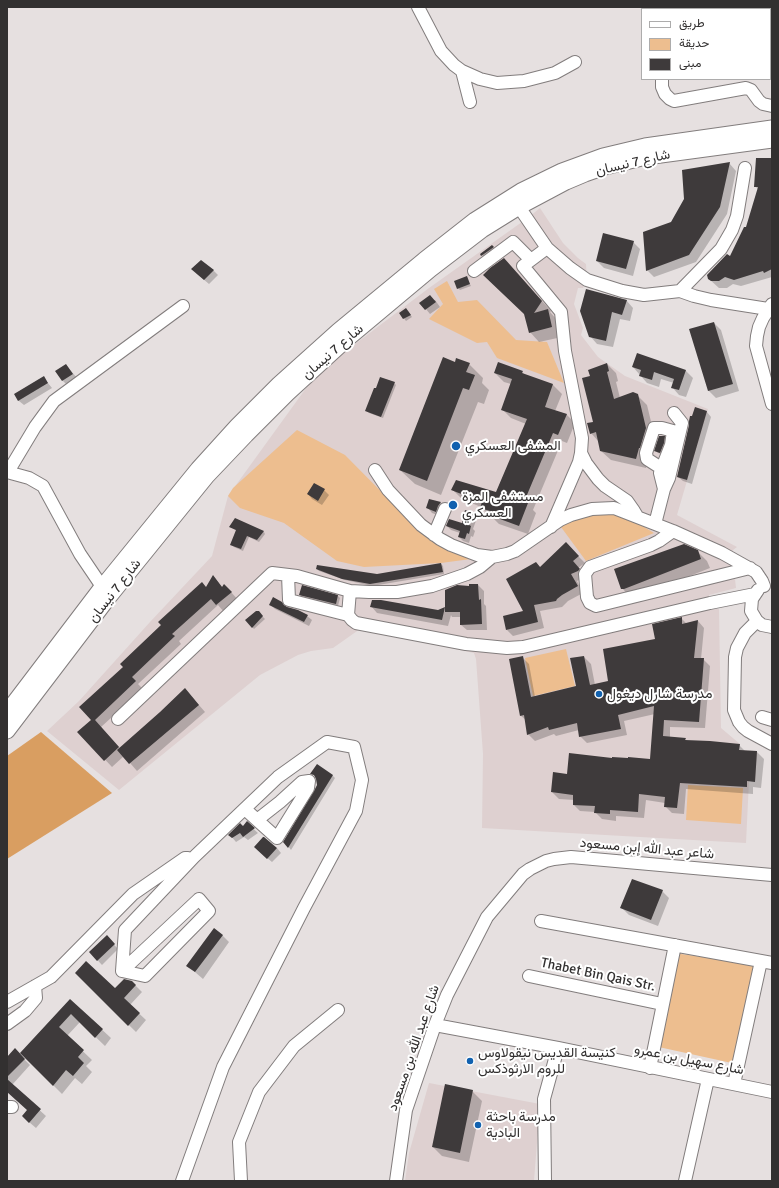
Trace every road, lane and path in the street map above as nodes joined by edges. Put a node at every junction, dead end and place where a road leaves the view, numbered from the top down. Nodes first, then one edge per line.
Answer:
1 (422, 10) edge
2 (575, 62) dead end
3 (462, 71) junction
4 (662, 80) edge
5 (470, 102) dead end
6 (772, 106) edge
7 (772, 128) edge
8 (772, 140) edge
9 (745, 168) dead end
10 (519, 207) junction
11 (547, 248) junction
12 (531, 260) junction
13 (474, 271) dead end
14 (680, 291) junction
15 (183, 306) dead end
16 (770, 307) edge
17 (772, 403) edge
18 (674, 413) dead end
19 (581, 453) junction
20 (661, 468) dead end
21 (375, 470) dead end
22 (8, 472) edge
23 (664, 489) junction
24 (444, 509) dead end
25 (637, 516) junction
26 (655, 524) junction
27 (551, 527) junction
28 (673, 531) junction
29 (434, 535) junction
30 (492, 557) junction
31 (750, 568) junction
32 (288, 575) junction
33 (764, 588) edge
34 (350, 591) junction
35 (106, 592) junction
36 (348, 615) junction
37 (757, 621) junction
38 (772, 627) edge
39 (7, 712) edge
40 (118, 719) dead end
41 (7, 731) edge
42 (772, 744) edge
43 (245, 809) junction
44 (257, 820) junction
45 (194, 857) junction
46 (523, 874) joint
47 (772, 875) edge
48 (541, 921) dead end
49 (675, 945) junction
50 (767, 962) edge
51 (122, 971) junction
52 (529, 976) dead end
53 (35, 986) junction
54 (7, 1002) edge
55 (662, 1004) junction
56 (338, 1010) dead end
57 (7, 1024) edge
58 (435, 1025) junction
59 (558, 1048) junction
60 (650, 1068) junction
61 (708, 1079) junction
62 (734, 1084) junction
63 (772, 1092) edge
64 (182, 1181) edge
65 (241, 1181) edge
66 (396, 1181) edge
67 (545, 1181) edge
68 (685, 1181) edge

1 - 3 street
2 - 3 street
3 - 5 street
4 - 6 street
7 - 35 main road, شارع 7 نيسان
8 - 10 main road, شارع 7 نيسان
9 - 14 street
10 - 11 street
10 - 35 main road, شارع 7 نيسان
11 - 12 street
11 - 14 street
12 - 13 street
12 - 19 street
14 - 16 street
15 - 22 street
16 - 17 street
18 - 23 street
19 - 25 street
19 - 27 street
20 - 23 street
21 - 29 street
22 - 35 street
23 - 26 street
24 - 29 street
25 - 26 street
25 - 27 street
26 - 28 street
27 - 30 street
28 - 31 street
28 - 31 street
29 - 30 street
30 - 34 street
31 - 33 street
32 - 34 street
32 - 36 street
32 - 40 street
33 - 36 street
33 - 37 street
34 - 36 street
35 - 39 main road, شارع 7 نيسان
35 - 41 main road, شارع 7 نيسان
37 - 38 street
37 - 42 street
43 - 44 street
43 - 45 street
43 - 64 street
44 - 44 street
45 - 51 street
45 - 53 street
46 - 47 street, شاعر عبد الله إبن مسعود
46 - 58 street, شارع عبد الله بن مسعود
48 - 49 street
49 - 50 street
49 - 55 street
50 - 62 street
51 - 51 street
52 - 55 street, Thabet Bin Qais Str.
53 - 54 street
53 - 57 street
55 - 60 street
56 - 65 street
58 - 59 street, شارع سهيل بن عمرو
58 - 66 street, شارع عبد الله بن مسعود
59 - 60 street, شارع سهيل بن عمرو
59 - 67 street
60 - 61 street, شارع سهيل بن عمرو
61 - 62 street, شارع سهيل بن عمرو
61 - 68 street
62 - 63 street, شارع سهيل بن عمرو

